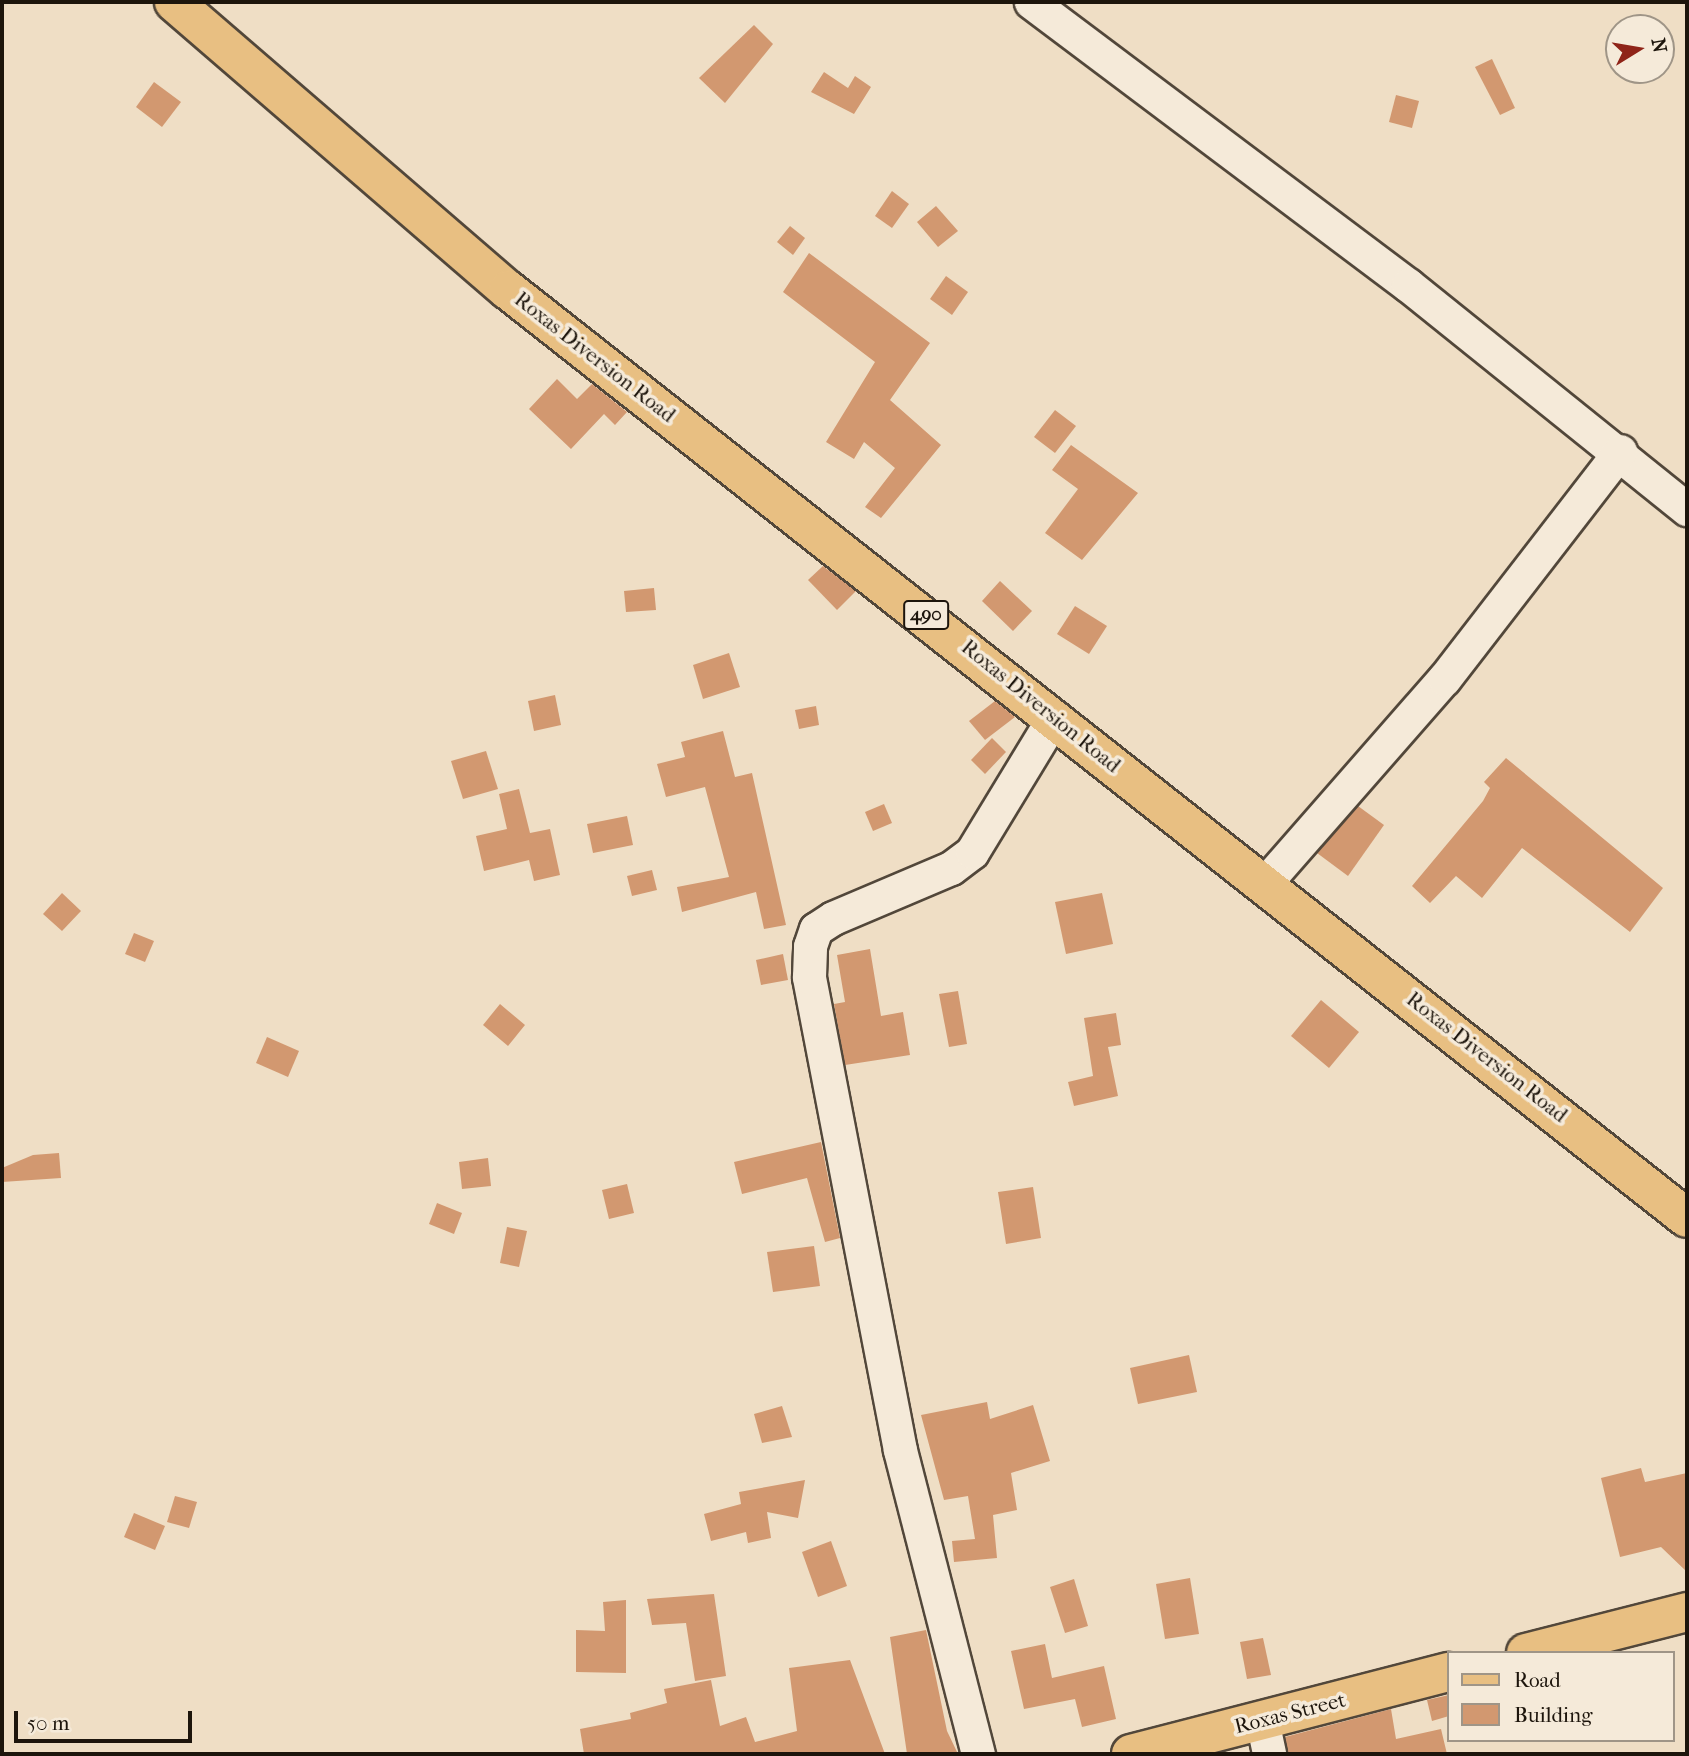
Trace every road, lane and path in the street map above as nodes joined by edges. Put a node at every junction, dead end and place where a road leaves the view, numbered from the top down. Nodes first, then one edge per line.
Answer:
1 (174, 2) edge
2 (1031, 2) edge
3 (1620, 450) junction
4 (1687, 509) edge
5 (1054, 717) junction
6 (1266, 882) junction
7 (1687, 1218) edge
8 (1687, 1612) edge
9 (1534, 1651) edge
10 (1448, 1672) edge
11 (1265, 1737) edge
12 (978, 1754) edge
13 (1131, 1754) edge

1 - 5 main road, Roxas Diversion Road / 490
2 - 3 street
3 - 4 street
3 - 6 street
5 - 6 main road, Roxas Diversion Road / 490
5 - 12 street
6 - 7 main road, Roxas Diversion Road / 490
8 - 9 main road
10 - 11 main road, Roxas Street
11 - 13 main road, Roxas Street

